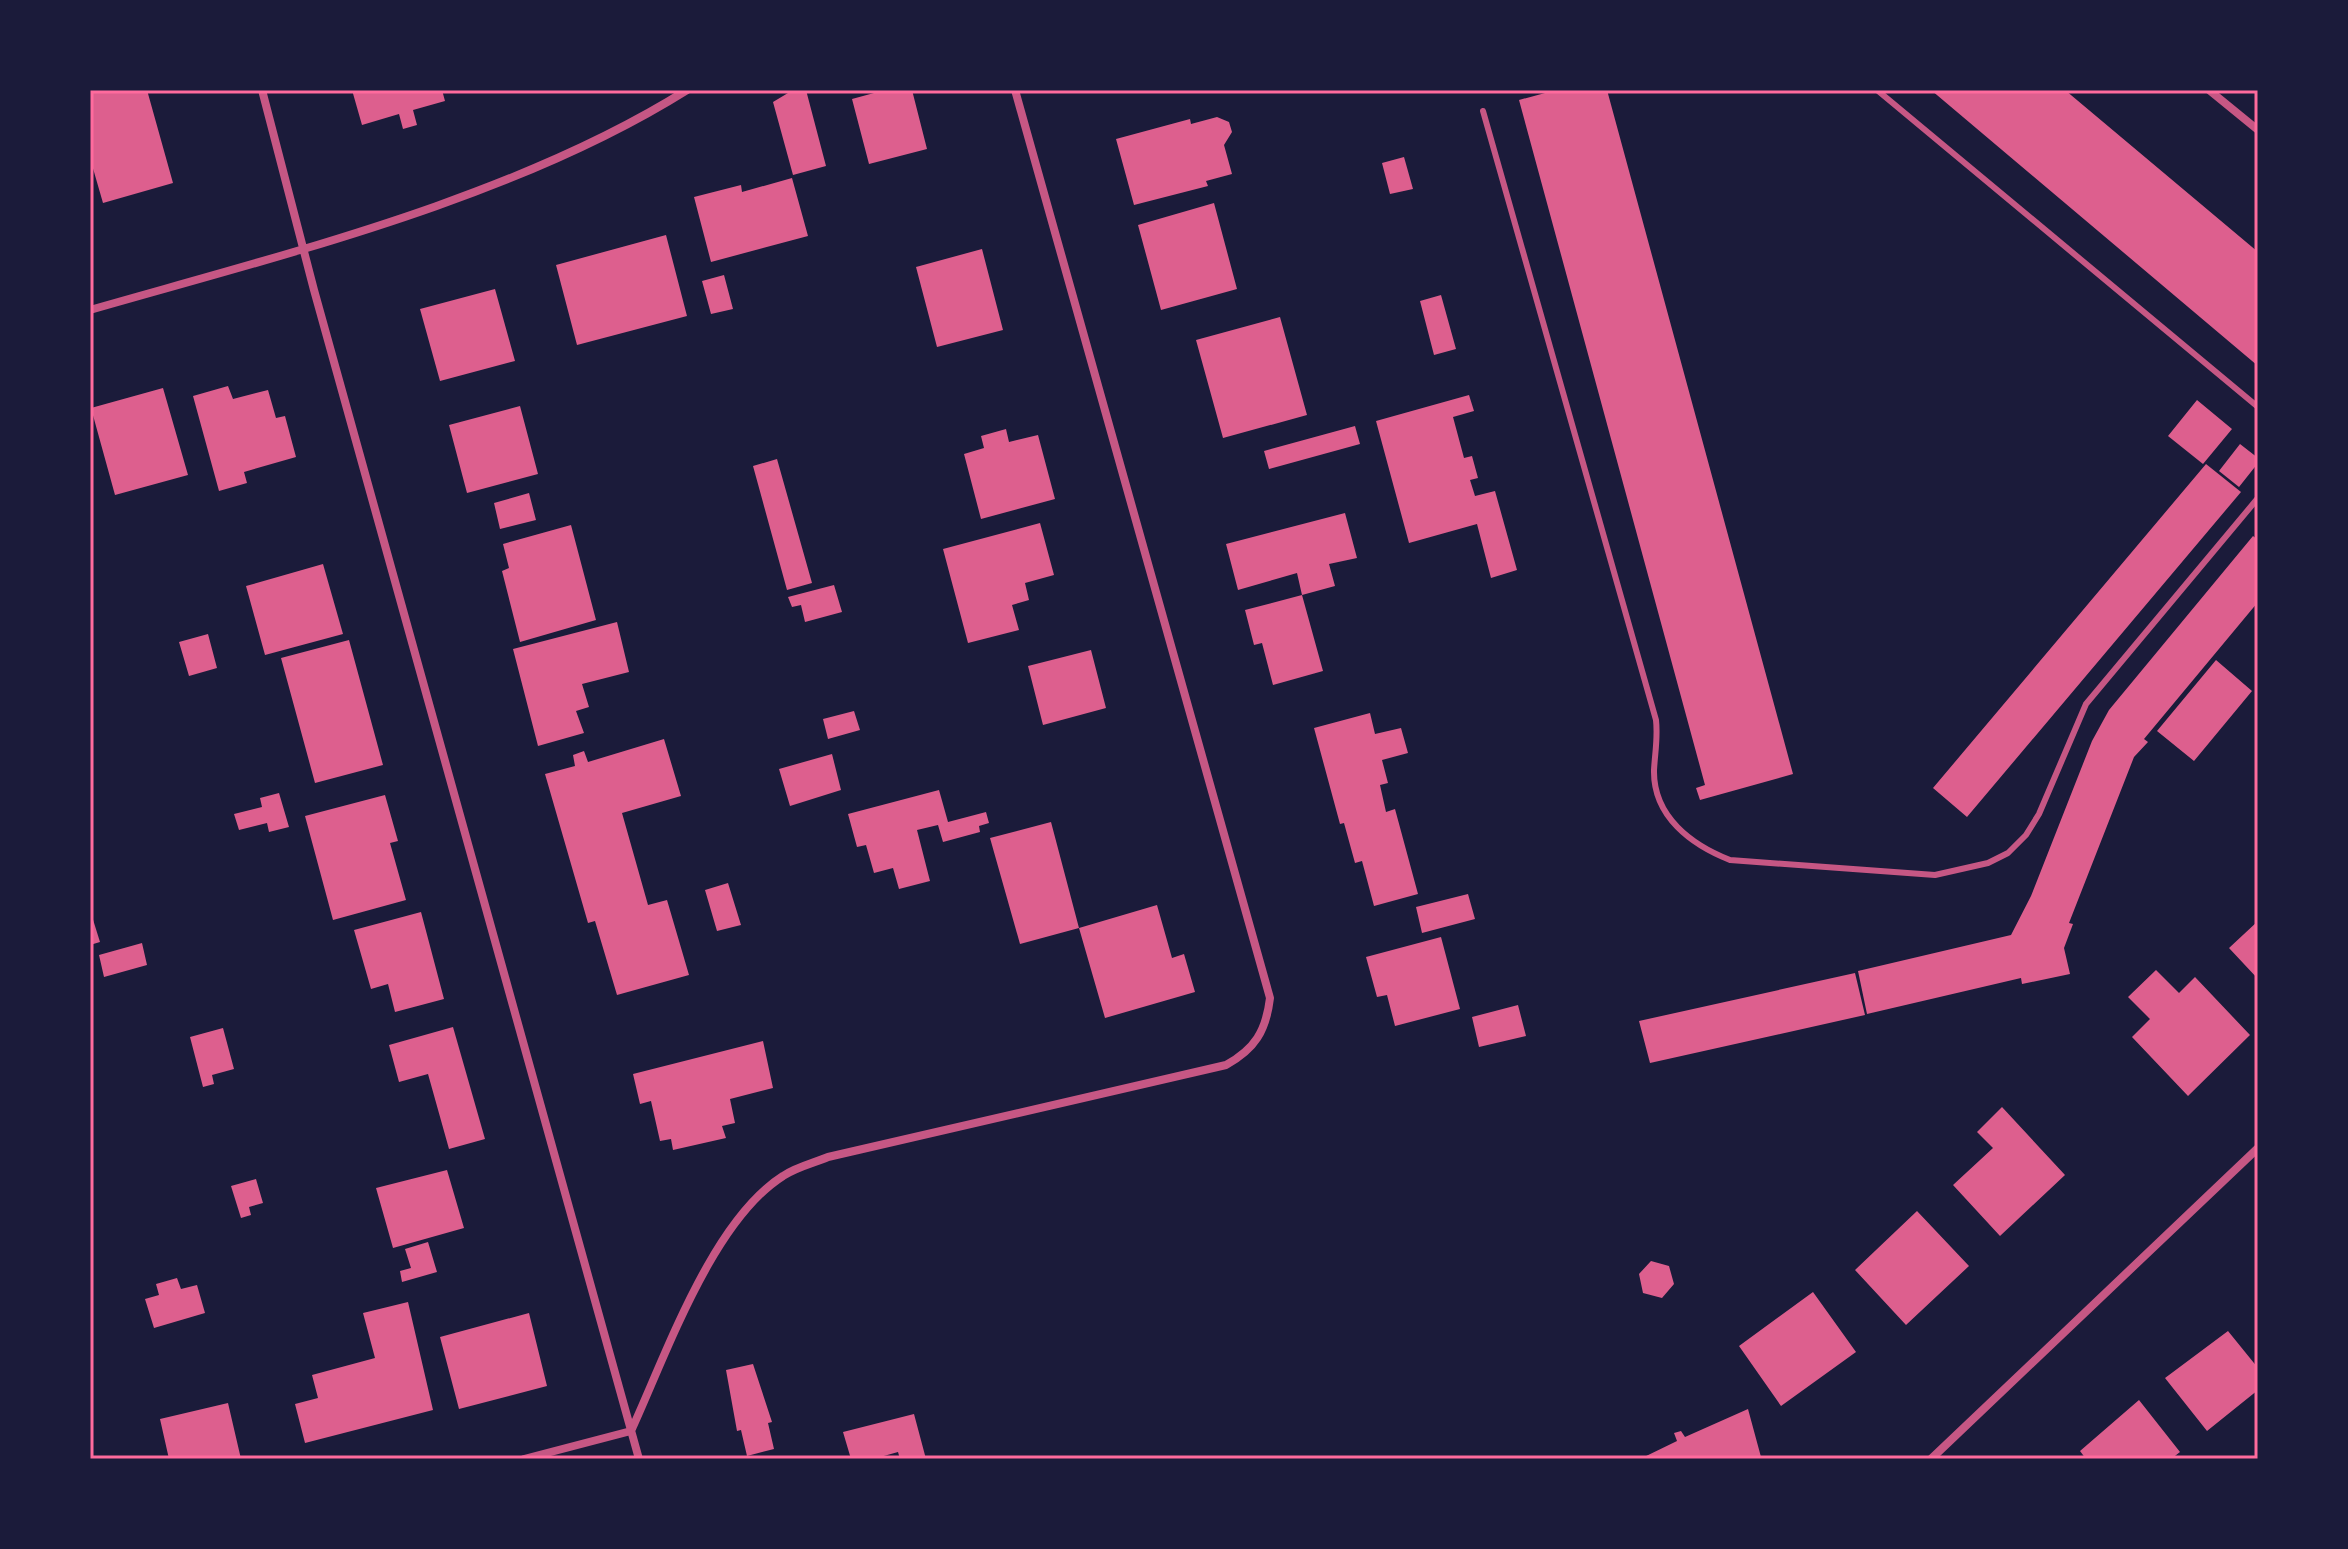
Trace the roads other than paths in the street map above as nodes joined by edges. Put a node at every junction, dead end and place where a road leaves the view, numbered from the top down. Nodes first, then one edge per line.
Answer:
1 (262, 90) edge
2 (687, 90) edge
3 (1015, 90) edge
4 (1877, 90) edge
5 (2209, 90) edge
6 (1483, 111) dead end
7 (2258, 130) edge
8 (304, 248) junction
9 (90, 310) edge
10 (2258, 407) edge
11 (2258, 498) edge
12 (2258, 1148) edge
13 (631, 1431) junction
14 (524, 1459) edge
15 (639, 1459) edge
16 (1931, 1459) edge

1 - 8 street
2 - 8 street
3 - 13 street
4 - 10 lane
5 - 7 street
6 - 11 lane
8 - 9 street
8 - 13 street
12 - 16 street
13 - 14 street
13 - 15 street

